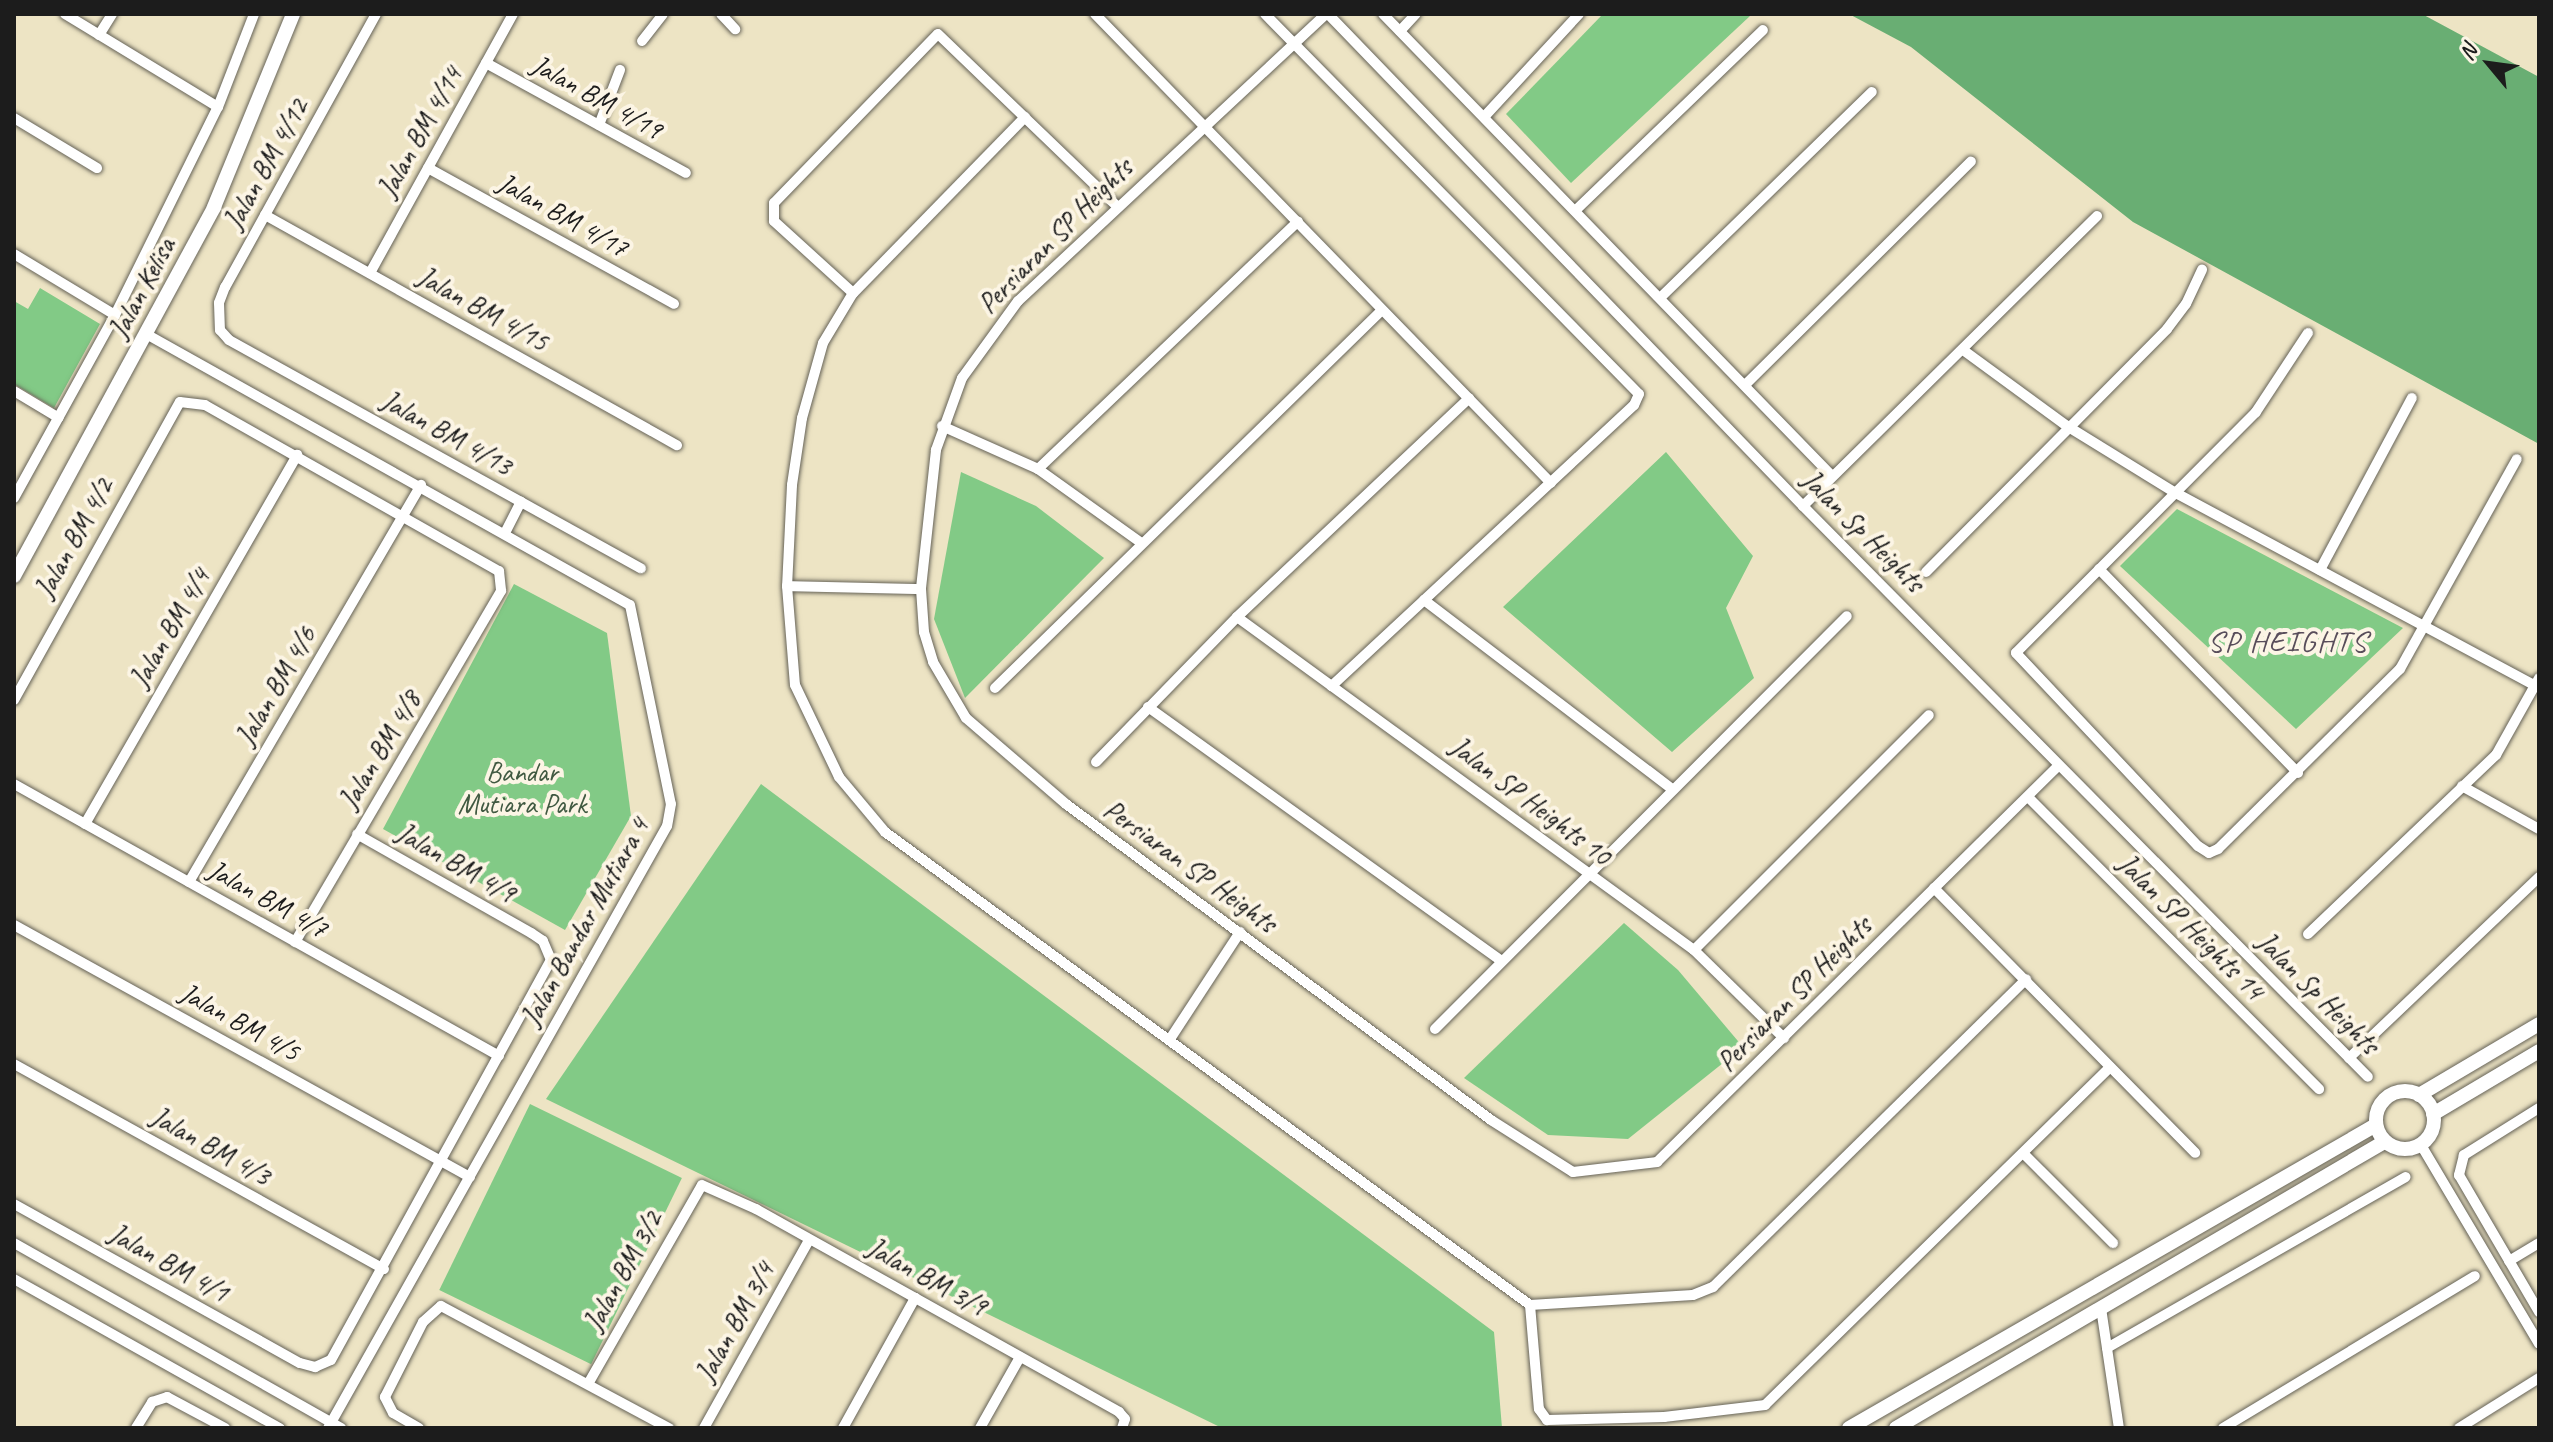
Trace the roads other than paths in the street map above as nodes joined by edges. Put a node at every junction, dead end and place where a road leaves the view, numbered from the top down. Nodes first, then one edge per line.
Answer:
1 (65, 14) edge
2 (112, 14) edge
3 (254, 14) edge
4 (293, 14) edge
5 (376, 14) edge
6 (513, 14) edge
7 (663, 14) edge
8 (721, 14) edge
9 (1095, 14) edge
10 (1265, 14) edge
11 (1327, 14) edge
12 (1383, 14) edge
13 (1416, 14) edge
14 (1579, 14) edge
15 (735, 29) dead end
16 (1763, 30) dead end
17 (1400, 31) junction
18 (99, 35) junction
19 (642, 41) dead end
20 (1293, 44) junction
21 (486, 63) junction
22 (620, 70) dead end
23 (1872, 92) dead end
24 (218, 107) junction
25 (1025, 117) junction
26 (1484, 117) junction
27 (14, 118) edge
28 (1203, 124) junction
29 (599, 125) junction
30 (1971, 161) dead end
31 (97, 168) dead end
32 (428, 168) junction
33 (686, 173) dead end
34 (1117, 206) junction
35 (1577, 209) junction
36 (265, 215) junction
37 (2097, 216) dead end
38 (1298, 221) junction
39 (14, 254) edge
40 (2202, 269) dead end
41 (370, 273) junction
42 (853, 293) junction
43 (1661, 297) junction
44 (674, 304) dead end
45 (1382, 310) junction
46 (115, 315) junction
47 (2308, 333) dead end
48 (148, 335) junction
49 (229, 340) joint
50 (1963, 350) junction
51 (1747, 383) junction
52 (14, 391) edge
53 (1469, 398) junction
54 (2412, 398) dead end
55 (59, 418) junction
56 (942, 426) junction
57 (2067, 426) junction
58 (677, 445) dead end
59 (297, 455) junction
60 (2517, 459) dead end
61 (1038, 469) junction
62 (1832, 476) junction
63 (1551, 483) junction
64 (421, 485) junction
65 (2174, 492) junction
66 (14, 498) edge
67 (521, 502) junction
68 (1803, 506) junction
69 (404, 514) junction
70 (506, 531) junction
71 (1140, 542) junction
72 (641, 568) dead end
73 (2099, 569) junction
74 (2320, 570) junction
75 (1926, 572) dead end
76 (14, 576) edge
77 (787, 586) junction
78 (921, 589) junction
79 (1424, 600) junction
80 (1847, 616) dead end
81 (1237, 617) junction
82 (2427, 628) junction
83 (2538, 684) edge
84 (1332, 686) junction
85 (995, 688) dead end
86 (14, 700) edge
87 (1148, 707) junction
88 (1929, 715) dead end
89 (1096, 762) dead end
90 (2058, 766) junction
91 (2298, 773) junction
92 (14, 784) edge
93 (2462, 786) junction
94 (1673, 790) junction
95 (2029, 798) junction
96 (85, 824) junction
97 (2539, 829) edge
98 (357, 834) junction
99 (1588, 874) junction
100 (2539, 877) edge
101 (189, 882) junction
102 (1934, 888) junction
103 (14, 925) edge
104 (1240, 932) junction
105 (2308, 934) dead end
106 (295, 942) junction
107 (1694, 950) junction
108 (1500, 960) junction
109 (2026, 979) junction
110 (2539, 1024) edge
111 (1435, 1029) dead end
112 (1784, 1038) junction
113 (1170, 1039) junction
114 (2539, 1051) edge
115 (499, 1056) junction
116 (2349, 1058) junction
117 (14, 1064) edge
118 (2110, 1067) junction
119 (2368, 1077) dead end
120 (2319, 1089) dead end
121 (2419, 1095) junction
122 (2539, 1108) edge
123 (2433, 1114) junction
124 (2376, 1125) junction
125 (2384, 1142) junction
126 (2421, 1145) junction
127 (2195, 1153) dead end
128 (2024, 1154) junction
129 (442, 1162) junction
130 (470, 1177) junction
131 (2406, 1177) dead end
132 (702, 1185) joint
133 (14, 1204) edge
134 (809, 1240) junction
135 (14, 1243) edge
136 (2113, 1243) dead end
137 (2539, 1243) edge
138 (2509, 1261) junction
139 (384, 1269) junction
140 (2475, 1276) dead end
141 (14, 1279) edge
142 (915, 1298) junction
143 (1530, 1305) junction
144 (2101, 1308) junction
145 (2539, 1312) edge
146 (2539, 1344) edge
147 (2107, 1348) junction
148 (1020, 1357) junction
149 (2539, 1378) edge
150 (588, 1384) junction
151 (1123, 1423) edge
152 (333, 1426) edge
153 (136, 1428) edge
154 (225, 1428) edge
155 (280, 1428) edge
156 (419, 1428) edge
157 (669, 1428) edge
158 (704, 1428) edge
159 (843, 1428) edge
160 (980, 1428) edge
161 (1849, 1428) edge
162 (1896, 1428) edge
163 (2119, 1428) edge
164 (2223, 1428) edge
165 (2459, 1428) edge

1 - 18 street
2 - 18 street
3 - 24 street
4 - 48 street, Jalan Kelisa
5 - 36 street, Jalan BM 4/12
6 - 21 street, Jalan BM 4/14
7 - 19 street
8 - 15 street
9 - 28 street
10 - 20 street
11 - 20 street, Persiaran SP Heights
11 - 68 street, Jalan Sp Heights
12 - 17 street
13 - 17 street
14 - 26 street
16 - 35 street
17 - 26 street
18 - 24 street
20 - 28 street, Persiaran SP Heights
20 - 63 street
21 - 29 street, Jalan BM 4/19
21 - 32 street, Jalan BM 4/14
22 - 29 street
23 - 43 street
24 - 46 street
25 - 34 street
25 - 42 street
25 - 42 street
26 - 35 street
27 - 31 street
28 - 34 street, Persiaran SP Heights
28 - 38 street
29 - 33 street, Jalan BM 4/19
30 - 51 street
32 - 41 street, Jalan BM 4/14
32 - 44 street, Jalan BM 4/17
34 - 56 street, Persiaran SP Heights
35 - 43 street
36 - 41 street, Jalan BM 4/15
36 - 49 street, Jalan BM 4/12
37 - 50 street
38 - 45 street
38 - 61 street
39 - 46 street
40 - 57 street
41 - 58 street, Jalan BM 4/15
42 - 77 street
43 - 51 street
45 - 53 street
45 - 71 street
46 - 55 street
47 - 65 street
48 - 64 street, Jalan Bandar Mutiara 4
48 - 76 street, Jalan Kelisa
49 - 67 street, Jalan BM 4/13
50 - 57 street
50 - 62 street
51 - 62 street
52 - 55 street
53 - 63 street
53 - 81 street
54 - 74 street
55 - 66 street
56 - 61 street
56 - 78 street, Persiaran SP Heights
57 - 65 street
57 - 75 street
59 - 69 street
59 - 86 street, Jalan BM 4/2
59 - 96 street, Jalan BM 4/4
60 - 82 street
61 - 71 street
62 - 68 street
63 - 79 street
64 - 69 street, Jalan BM 4/6
64 - 70 street, Jalan Bandar Mutiara 4
65 - 73 street
65 - 74 street
67 - 70 street
67 - 72 street, Jalan BM 4/13
68 - 90 street, Jalan Sp Heights
69 - 98 street, Jalan BM 4/8
69 - 101 street, Jalan BM 4/6
70 - 130 street, Jalan Bandar Mutiara 4
71 - 85 street
73 - 91 street
73 - 91 street
74 - 82 street
77 - 78 street
77 - 113 street
78 - 104 street, Persiaran SP Heights
79 - 84 street
79 - 94 street
80 - 94 street
81 - 84 street, Jalan SP Heights 10
81 - 87 street
82 - 83 street
82 - 91 street
83 - 93 street
84 - 99 street, Jalan SP Heights 10
87 - 89 street
87 - 108 street
88 - 107 street
90 - 95 street, Persiaran SP Heights
90 - 116 street, Jalan Sp Heights
92 - 96 street, Jalan BM 4/7
93 - 97 street
93 - 105 street
94 - 99 street
95 - 102 street, Persiaran SP Heights
95 - 120 street, Jalan SP Heights 14
96 - 101 street, Jalan BM 4/7
98 - 106 street, Jalan BM 4/8
98 - 115 street, Jalan BM 4/9
99 - 107 street, Jalan SP Heights 10
99 - 108 street
100 - 116 street
101 - 106 street, Jalan BM 4/7
102 - 109 street
102 - 112 street, Persiaran SP Heights
103 - 129 street, Jalan BM 4/5
104 - 112 street, Persiaran SP Heights
104 - 113 street
106 - 115 street, Jalan BM 4/7
107 - 112 street, Jalan SP Heights 10
108 - 111 street
109 - 118 street
109 - 143 street
110 - 121 street
113 - 143 street
114 - 123 street
115 - 129 street
116 - 119 street, Jalan Sp Heights
117 - 139 street, Jalan BM 4/3
118 - 127 street
118 - 128 street
121 - 123 street
121 - 124 street
122 - 138 street
123 - 126 street
124 - 125 street
124 - 161 street
125 - 126 street
125 - 144 street
126 - 146 street
128 - 136 street
128 - 143 street
129 - 130 street, Jalan BM 4/5
129 - 139 street
130 - 152 street, Jalan Bandar Mutiara 4
131 - 147 street
132 - 134 street, Jalan BM 3/9
132 - 150 street, Jalan BM 3/2
133 - 139 street, Jalan BM 4/1
134 - 142 street, Jalan BM 3/9
134 - 158 street, Jalan BM 3/4
135 - 152 street
137 - 138 street
138 - 145 street
140 - 164 street
141 - 155 street
142 - 148 street, Jalan BM 3/9
142 - 159 street
144 - 147 street
144 - 162 street
147 - 163 street
148 - 151 street, Jalan BM 3/9
148 - 160 street
149 - 165 street
150 - 156 street
150 - 157 street
153 - 154 street

